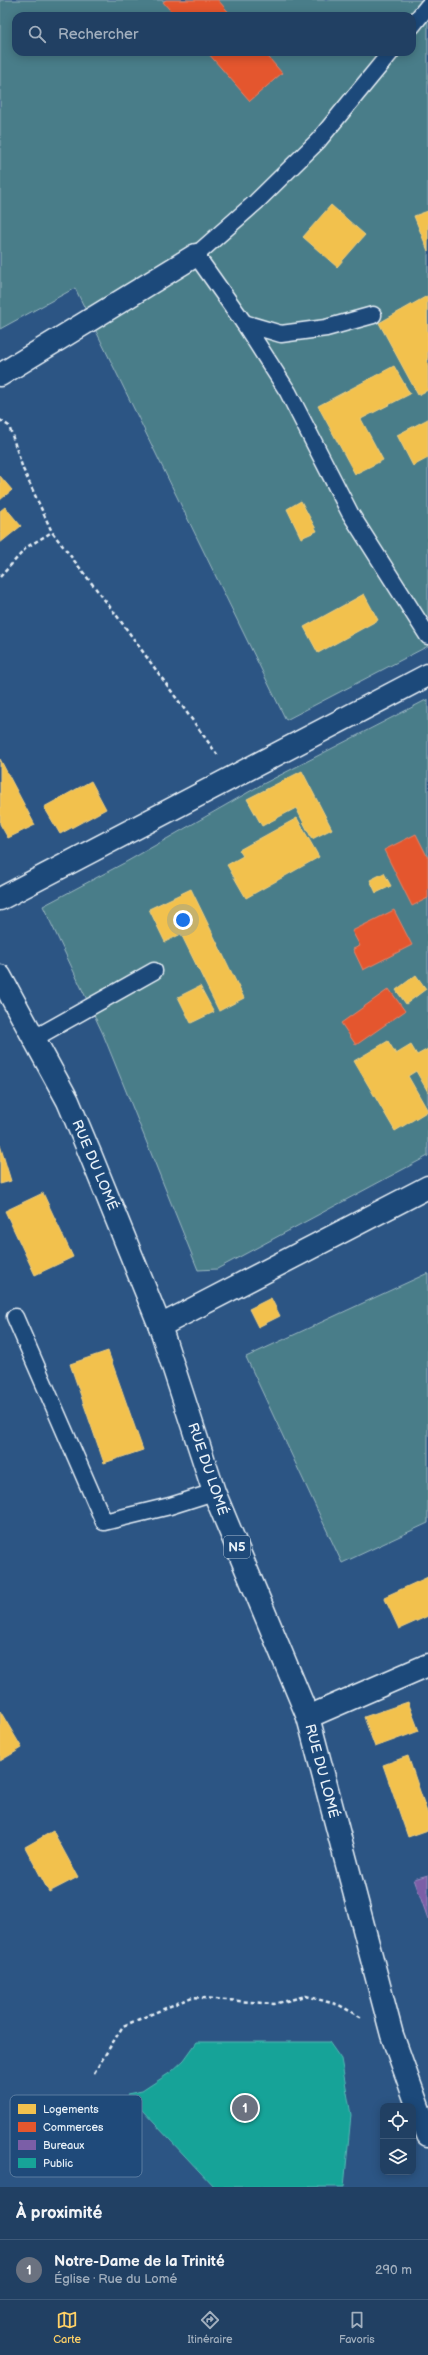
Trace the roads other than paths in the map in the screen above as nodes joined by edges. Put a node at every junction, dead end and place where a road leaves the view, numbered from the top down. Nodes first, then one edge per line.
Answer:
1 (428, 6) edge
2 (416, 21) edge
3 (388, 56) edge
4 (196, 255) junction
5 (373, 315) dead end
6 (244, 323) junction
7 (0, 375) edge
8 (428, 636) edge
9 (428, 675) edge
10 (0, 899) edge
11 (154, 971) dead end
12 (0, 976) edge
13 (33, 1039) junction
14 (428, 1187) edge
15 (15, 1317) dead end
16 (160, 1326) junction
17 (214, 1492) junction
18 (428, 1665) edge
19 (308, 1717) junction
20 (428, 2135) edge

1 - 2 lane
3 - 4 lane
4 - 6 lane
4 - 7 main road
5 - 6 lane
6 - 8 lane
9 - 10 main road
11 - 13 lane
12 - 13 main road, RUE DU LOMÉ / N5
13 - 16 main road, RUE DU LOMÉ / N5
14 - 16 main road
15 - 17 lane
16 - 17 main road, RUE DU LOMÉ / N5
17 - 19 main road, RUE DU LOMÉ / N5
18 - 19 main road
19 - 20 main road, RUE DU LOMÉ / N5

